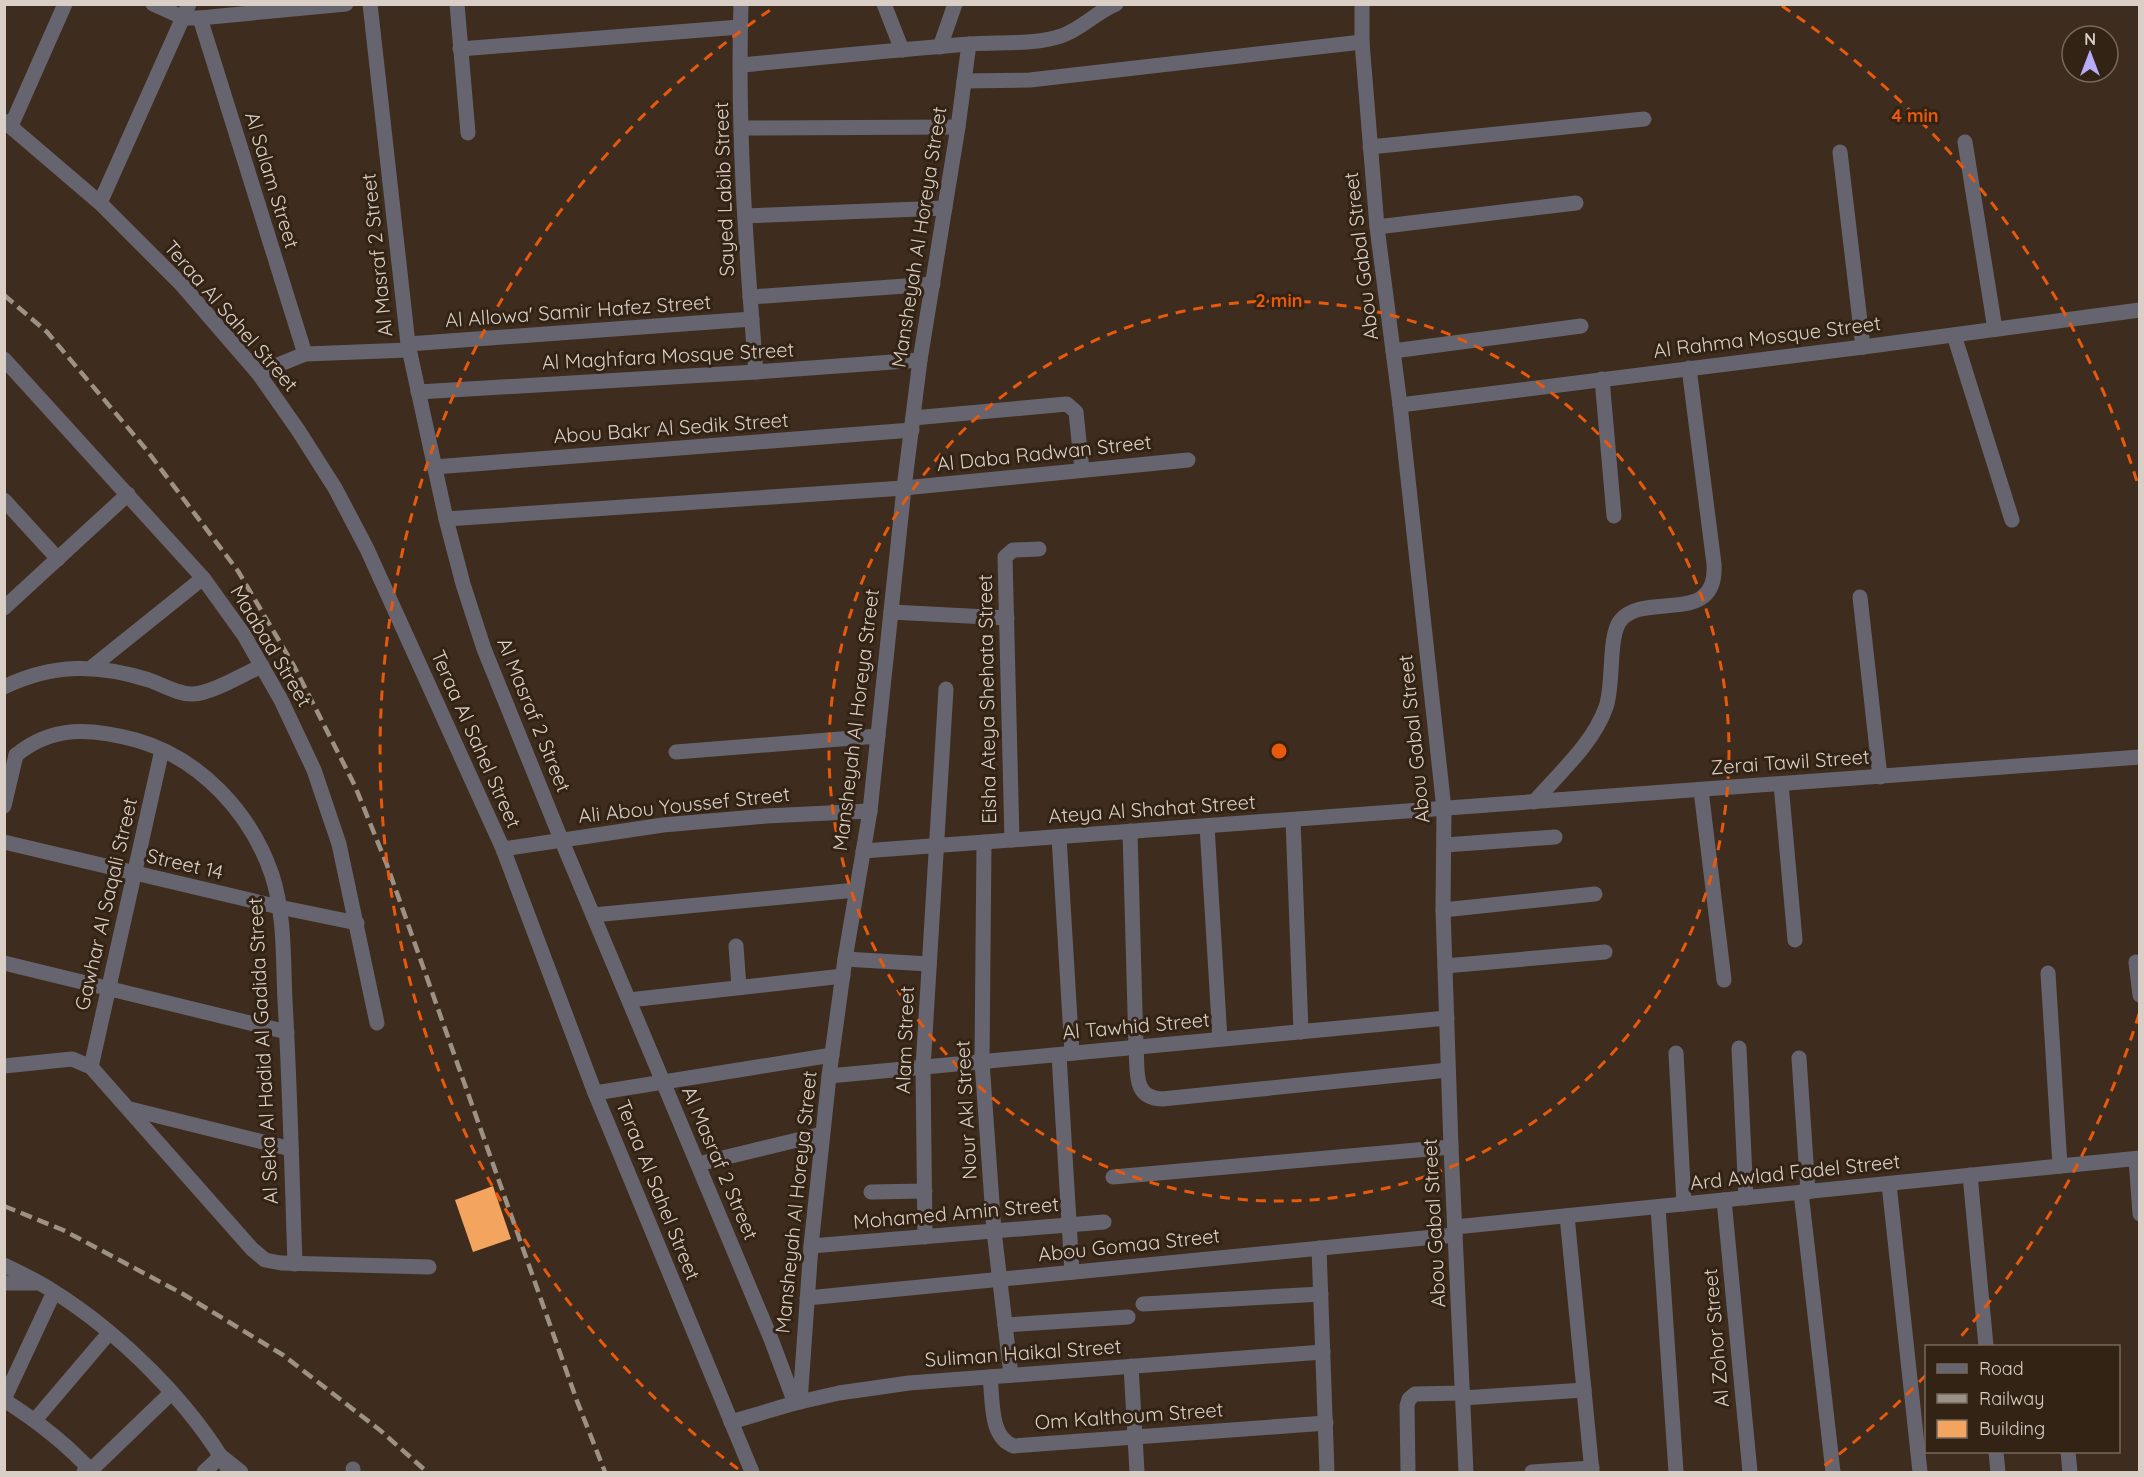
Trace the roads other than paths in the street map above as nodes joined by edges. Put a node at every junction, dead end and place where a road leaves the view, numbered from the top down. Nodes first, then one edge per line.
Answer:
1 (65, 4) edge
2 (153, 4) edge
3 (346, 4) edge
4 (370, 4) edge
5 (456, 4) edge
6 (741, 4) edge
7 (884, 4) edge
8 (955, 4) edge
9 (1116, 4) edge
10 (1362, 4) edge
11 (191, 14) edge
12 (740, 27) junction
13 (1362, 42) junction
14 (969, 44) junction
15 (940, 47) junction
16 (460, 49) junction
17 (902, 50) junction
18 (741, 65) junction
19 (964, 81) junction
20 (1644, 119) dead end
21 (8, 124) edge
22 (958, 127) junction
23 (742, 128) junction
24 (468, 133) dead end
25 (1965, 142) dead end
26 (1370, 147) junction
27 (1840, 152) dead end
28 (100, 203) junction
29 (1576, 204) dead end
30 (945, 208) junction
31 (745, 216) junction
32 (1377, 227) junction
33 (933, 284) junction
34 (750, 297) junction
35 (2139, 310) edge
36 (752, 319) junction
37 (1581, 326) dead end
38 (1995, 329) junction
39 (1953, 335) junction
40 (409, 347) junction
41 (1863, 347) junction
42 (1393, 351) junction
43 (305, 354) junction
44 (4, 359) edge
45 (920, 360) junction
46 (1689, 368) junction
47 (756, 372) junction
48 (258, 373) junction
49 (1602, 379) junction
50 (418, 392) junction
51 (1400, 405) junction
52 (912, 424) junction
53 (1188, 460) dead end
54 (435, 467) junction
55 (1082, 470) junction
56 (904, 488) junction
57 (128, 494) junction
58 (4, 500) edge
59 (1614, 516) dead end
60 (446, 519) junction
61 (2013, 520) dead end
62 (1039, 549) dead end
63 (58, 559) junction
64 (203, 578) junction
65 (1860, 597) dead end
66 (4, 608) edge
67 (891, 612) junction
68 (1007, 618) junction
69 (262, 666) junction
70 (92, 667) junction
71 (4, 687) edge
72 (945, 689) dead end
73 (878, 736) junction
74 (162, 750) junction
75 (676, 752) dead end
76 (10, 754) edge
77 (2139, 757) edge
78 (1881, 777) junction
79 (1781, 784) junction
80 (1701, 790) junction
81 (1534, 802) junction
82 (4, 806) edge
83 (1444, 809) junction
84 (870, 811) junction
85 (1293, 819) junction
86 (1207, 826) junction
87 (1130, 831) junction
88 (1059, 837) junction
89 (1555, 837) dead end
90 (561, 839) junction
91 (1012, 840) junction
92 (984, 842) junction
93 (4, 843) edge
94 (1445, 845) junction
95 (937, 846) junction
96 (503, 849) junction
97 (863, 851) junction
98 (134, 873) junction
99 (856, 890) junction
100 (1594, 894) dead end
101 (279, 907) junction
102 (1443, 909) junction
103 (593, 915) junction
104 (357, 923) junction
105 (1795, 940) dead end
106 (736, 946) dead end
107 (1605, 952) dead end
108 (845, 959) junction
109 (2136, 962) dead end
110 (4, 963) edge
111 (929, 964) junction
112 (1445, 966) junction
113 (2048, 973) dead end
114 (843, 976) junction
115 (1724, 980) dead end
116 (739, 987) junction
117 (109, 988) junction
118 (2139, 995) edge
119 (629, 999) junction
120 (1447, 1018) junction
121 (377, 1023) dead end
122 (287, 1032) junction
123 (1301, 1032) junction
124 (1220, 1039) junction
125 (1136, 1047) junction
126 (1739, 1048) dead end
127 (1677, 1053) dead end
128 (1066, 1054) junction
129 (832, 1055) junction
130 (1798, 1058) dead end
131 (982, 1062) junction
132 (4, 1066) edge
133 (91, 1067) junction
134 (922, 1068) junction
135 (1448, 1070) junction
136 (830, 1076) junction
137 (663, 1082) junction
138 (596, 1093) junction
139 (130, 1109) junction
140 (822, 1134) junction
141 (1451, 1148) junction
142 (291, 1149) junction
143 (2138, 1158) edge
144 (698, 1164) junction
145 (2060, 1166) junction
146 (1970, 1175) junction
147 (1113, 1177) dead end
148 (1889, 1184) junction
149 (925, 1191) junction
150 (871, 1192) dead end
151 (1804, 1192) junction
152 (1746, 1198) junction
153 (1724, 1200) junction
154 (1684, 1204) junction
155 (1658, 1207) junction
156 (2139, 1214) edge
157 (1568, 1216) junction
158 (1104, 1222) dead end
159 (1069, 1224) junction
160 (994, 1231) junction
161 (1455, 1231) junction
162 (925, 1236) junction
163 (811, 1246) junction
164 (1319, 1248) junction
165 (296, 1264) junction
166 (4, 1265) edge
167 (429, 1267) dead end
168 (1072, 1272) junction
169 (1000, 1279) junction
170 (4, 1283) edge
171 (39, 1283) junction
172 (54, 1292) junction
173 (1321, 1294) junction
174 (807, 1298) junction
175 (1143, 1304) dead end
176 (1128, 1317) dead end
177 (1005, 1325) junction
178 (109, 1333) junction
179 (1986, 1345) edge
180 (1323, 1352) junction
181 (1131, 1366) junction
182 (1011, 1375) junction
183 (990, 1377) junction
184 (1584, 1390) junction
185 (171, 1393) junction
186 (1463, 1396) junction
187 (4, 1399) edge
188 (797, 1403) junction
189 (35, 1420) junction
190 (731, 1422) junction
191 (1326, 1423) junction
192 (1136, 1437) junction
193 (1996, 1453) edge
194 (2068, 1453) edge
195 (220, 1456) junction
196 (1592, 1470) edge
197 (88, 1472) edge
198 (204, 1473) edge
199 (230, 1473) edge
200 (241, 1473) edge
201 (752, 1473) edge
202 (1137, 1473) edge
203 (1327, 1473) edge
204 (1408, 1473) edge
205 (1466, 1473) edge
206 (1532, 1473) edge
207 (1676, 1473) edge
208 (1750, 1473) edge
209 (1833, 1473) edge
210 (1920, 1473) edge
211 (1998, 1473) edge
212 (2070, 1473) edge

1 - 21 street
2 - 11 street
3 - 11 street
4 - 40 street, Al Masraf 2 Street
5 - 16 street
6 - 12 street, Sayed Labib Street
7 - 17 street
8 - 15 street
9 - 14 street
10 - 13 street, Abou Gabal Street
11 - 28 street
11 - 43 street, Al Salam Street
12 - 16 street
12 - 18 street, Sayed Labib Street
13 - 19 street
13 - 26 street, Abou Gabal Street
14 - 15 street
14 - 19 street, Mansheyah Al Horeya Street
15 - 17 street
16 - 24 street
17 - 18 street
18 - 23 street, Sayed Labib Street
19 - 22 street, Mansheyah Al Horeya Street
20 - 26 street
21 - 28 street, Teraa Al Sahel Street
22 - 23 street
22 - 30 street, Mansheyah Al Horeya Street
23 - 31 street, Sayed Labib Street
25 - 38 street
26 - 32 street, Abou Gabal Street
27 - 41 street
28 - 48 street, Teraa Al Sahel Street
29 - 32 street
30 - 31 street
30 - 33 street, Mansheyah Al Horeya Street
31 - 34 street, Sayed Labib Street
32 - 42 street, Abou Gabal Street
33 - 34 street
33 - 45 street, Mansheyah Al Horeya Street
34 - 36 street, Sayed Labib Street
35 - 38 street, Al Rahma Mosque Street
36 - 40 street, Al Allowa' Samir Hafez Street
36 - 47 street, Sayed Labib Street
37 - 42 street
38 - 39 street, Al Rahma Mosque Street
39 - 41 street, Al Rahma Mosque Street
39 - 61 street
40 - 43 street, Al Allowa' Samir Hafez Street
40 - 50 street, Al Masraf 2 Street
41 - 46 street, Al Rahma Mosque Street
42 - 51 street, Abou Gabal Street
43 - 48 street
44 - 57 street, Maabad Street
45 - 47 street, Al Maghfara Mosque Street
45 - 52 street, Mansheyah Al Horeya Street
46 - 49 street, Al Rahma Mosque Street
46 - 81 street
47 - 50 street, Al Maghfara Mosque Street
48 - 96 street, Teraa Al Sahel Street
49 - 51 street, Al Rahma Mosque Street
49 - 59 street
50 - 54 street, Al Masraf 2 Street
51 - 83 street, Abou Gabal Street
52 - 54 street, Abou Bakr Al Sedik Street
52 - 55 street, Abou Bakr Al Sedik Street
52 - 56 street, Mansheyah Al Horeya Street
53 - 55 street, Al Daba Radwan Street
54 - 60 street, Al Masraf 2 Street
55 - 56 street, Al Daba Radwan Street
56 - 60 street, Al Daba Radwan Street
56 - 67 street, Mansheyah Al Horeya Street
57 - 63 street
57 - 64 street, Maabad Street
58 - 63 street
60 - 90 street, Al Masraf 2 Street
62 - 68 street, Eisha Ateya Shehata Street
63 - 66 street
64 - 69 street, Maabad Street
64 - 70 street
65 - 78 street
67 - 68 street
67 - 73 street, Mansheyah Al Horeya Street
68 - 91 street, Eisha Ateya Shehata Street
69 - 70 street
69 - 104 street, Maabad Street
70 - 71 street
72 - 95 street
73 - 75 street
73 - 84 street, Mansheyah Al Horeya Street
74 - 76 street, Al Seka Al Hadid Al Gadida Street
74 - 98 street, Gawhar Al Saqali Street
74 - 101 street, Al Seka Al Hadid Al Gadida Street
76 - 82 street
77 - 78 street, Zerai Tawil Street
78 - 79 street, Zerai Tawil Street
79 - 80 street, Zerai Tawil Street
79 - 105 street
80 - 81 street, Zerai Tawil Street
80 - 115 street
81 - 83 street, Zerai Tawil Street
83 - 85 street, Ateya Al Shahat Street
83 - 94 street, Abou Gabal Street
84 - 90 street, Ali Abou Youssef Street
84 - 97 street, Mansheyah Al Horeya Street
85 - 86 street, Ateya Al Shahat Street
85 - 123 street
86 - 87 street, Ateya Al Shahat Street
86 - 124 street
87 - 88 street, Ateya Al Shahat Street
87 - 125 street
88 - 91 street, Ateya Al Shahat Street
88 - 128 street
89 - 94 street
90 - 96 street, Ali Abou Youssef Street
90 - 103 street, Al Masraf 2 Street
91 - 92 street, Ateya Al Shahat Street
92 - 95 street, Ateya Al Shahat Street
92 - 131 street, Nour Akl Street
93 - 98 street, Street 14
94 - 102 street, Abou Gabal Street
95 - 97 street, Ateya Al Shahat Street
95 - 111 street, Alam Street
96 - 138 street, Teraa Al Sahel Street
97 - 99 street, Mansheyah Al Horeya Street
98 - 101 street, Street 14
98 - 117 street, Gawhar Al Saqali Street
99 - 103 street
99 - 108 street, Mansheyah Al Horeya Street
100 - 102 street
101 - 104 street, Street 14
101 - 122 street, Al Seka Al Hadid Al Gadida Street
102 - 112 street, Abou Gabal Street
103 - 119 street, Al Masraf 2 Street
104 - 121 street, Maabad Street
106 - 116 street
107 - 112 street
108 - 111 street
108 - 114 street, Mansheyah Al Horeya Street
109 - 118 street
110 - 117 street
111 - 134 street, Alam Street
112 - 120 street, Abou Gabal Street
113 - 145 street
114 - 116 street
114 - 129 street, Mansheyah Al Horeya Street
116 - 119 street
117 - 122 street
117 - 133 street, Gawhar Al Saqali Street
119 - 137 street, Al Masraf 2 Street
120 - 123 street, Al Tawhid Street
120 - 135 street, Abou Gabal Street
122 - 142 street, Al Seka Al Hadid Al Gadida Street
123 - 124 street, Al Tawhid Street
124 - 125 street, Al Tawhid Street
125 - 128 street, Al Tawhid Street
125 - 135 street
126 - 152 street
127 - 154 street
128 - 131 street, Al Tawhid Street
128 - 159 street
129 - 136 street, Mansheyah Al Horeya Street
129 - 137 street
130 - 151 street
131 - 134 street, Al Tawhid Street
131 - 160 street, Nour Akl Street
132 - 133 street
133 - 139 street
134 - 136 street, Al Tawhid Street
134 - 149 street, Alam Street
135 - 141 street, Abou Gabal Street
136 - 140 street, Mansheyah Al Horeya Street
137 - 138 street
137 - 144 street, Al Masraf 2 Street
138 - 190 street, Teraa Al Sahel Street
139 - 142 street
139 - 165 street
140 - 144 street
140 - 163 street, Mansheyah Al Horeya Street
141 - 147 street
141 - 161 street, Abou Gabal Street
142 - 165 street, Al Seka Al Hadid Al Gadida Street
143 - 145 street, Ard Awlad Fadel Street
143 - 156 street
144 - 188 street, Al Masraf 2 Street
145 - 146 street, Ard Awlad Fadel Street
146 - 148 street, Ard Awlad Fadel Street
146 - 179 street
148 - 151 street, Ard Awlad Fadel Street
148 - 210 street
149 - 150 street
149 - 162 street, Alam Street
151 - 152 street, Ard Awlad Fadel Street
151 - 209 street
152 - 153 street, Ard Awlad Fadel Street
153 - 154 street, Ard Awlad Fadel Street
153 - 208 street, Al Zohor Street
154 - 155 street, Ard Awlad Fadel Street
155 - 157 street, Ard Awlad Fadel Street
155 - 207 street
157 - 161 street, Ard Awlad Fadel Street
157 - 184 street
158 - 159 street, Mohamed Amin Street
159 - 160 street, Mohamed Amin Street
159 - 168 street
160 - 162 street, Mohamed Amin Street
160 - 169 street, Nour Akl Street
161 - 164 street, Abou Gomaa Street
161 - 186 street, Abou Gabal Street
162 - 163 street, Mohamed Amin Street
163 - 174 street, Mansheyah Al Horeya Street
164 - 168 street, Abou Gomaa Street
164 - 173 street
165 - 167 street
166 - 171 street
168 - 169 street, Abou Gomaa Street
169 - 174 street, Abou Gomaa Street
169 - 177 street, Nour Akl Street
170 - 171 street
171 - 172 street
172 - 178 street
172 - 187 street
173 - 175 street
173 - 180 street
174 - 188 street, Mansheyah Al Horeya Street
176 - 177 street
177 - 182 street, Nour Akl Street
178 - 185 street
178 - 189 street
180 - 181 street, Suliman Haikal Street
180 - 191 street
181 - 182 street, Suliman Haikal Street
181 - 192 street
182 - 183 street, Suliman Haikal Street
183 - 188 street, Suliman Haikal Street
183 - 192 street, Om Kalthoum Street
184 - 186 street
184 - 196 street
185 - 195 street
185 - 197 street
186 - 204 street
186 - 205 street, Abou Gabal Street
187 - 189 street
188 - 190 street, Suliman Haikal Street
189 - 197 street
190 - 201 street, Teraa Al Sahel Street
191 - 192 street, Om Kalthoum Street
191 - 203 street
192 - 202 street
193 - 211 street
194 - 212 street
195 - 198 street
195 - 199 street
195 - 200 street
196 - 206 street

